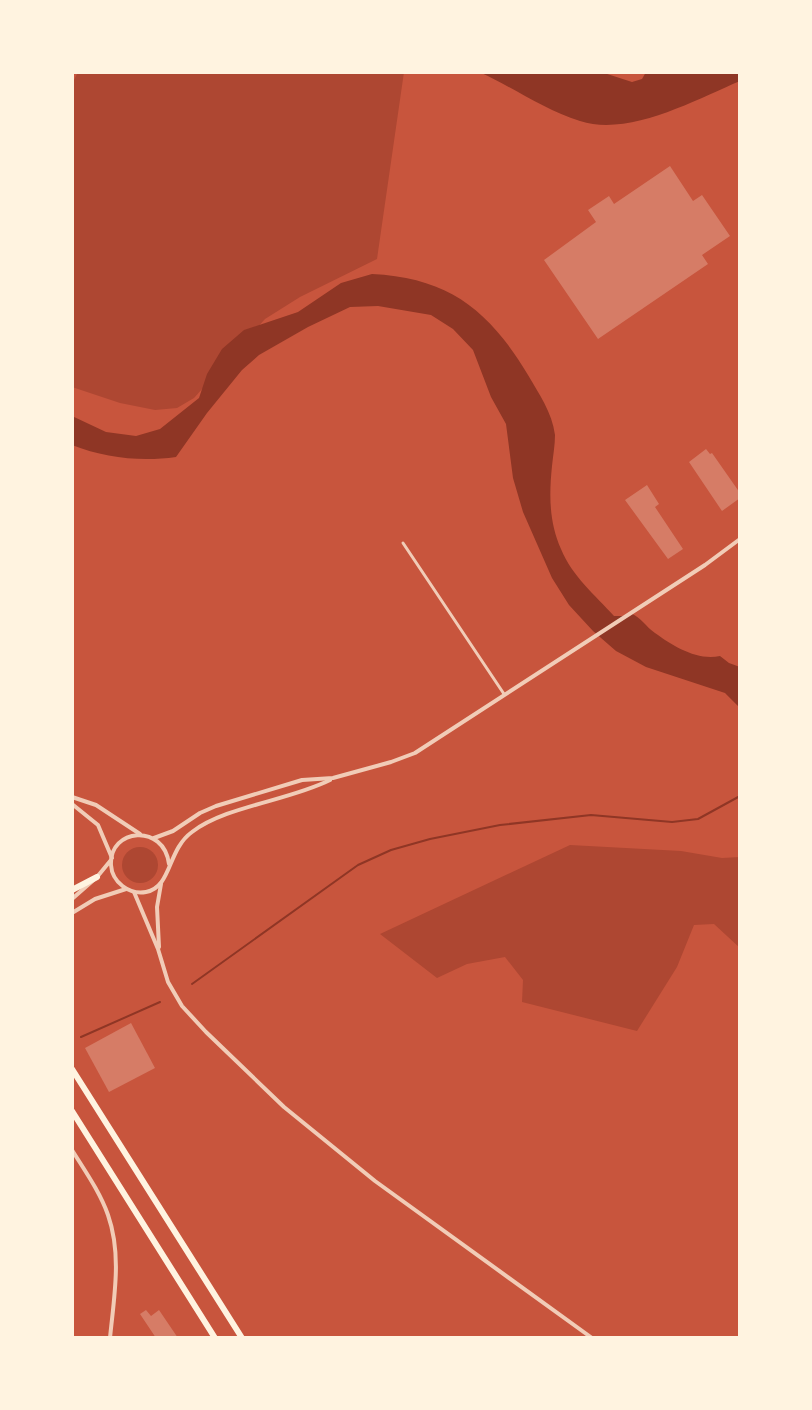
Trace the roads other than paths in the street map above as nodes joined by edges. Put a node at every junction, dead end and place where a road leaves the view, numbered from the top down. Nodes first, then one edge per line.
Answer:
1 (740, 539) edge
2 (403, 543) dead end
3 (504, 694) junction
4 (333, 778) junction
5 (72, 797) edge
6 (72, 804) edge
7 (142, 835) junction
8 (154, 838) junction
9 (112, 858) junction
10 (169, 864) junction
11 (97, 877) junction
12 (162, 883) junction
13 (126, 889) junction
14 (72, 890) edge
15 (134, 892) junction
16 (72, 899) edge
17 (72, 913) edge
18 (158, 949) junction
19 (72, 1069) edge
20 (72, 1111) edge
21 (72, 1150) edge
22 (110, 1338) edge
23 (215, 1338) edge
24 (242, 1338) edge
25 (592, 1338) edge

1 - 3 street
2 - 3 street
3 - 4 street
4 - 8 street
4 - 10 street
5 - 7 street
6 - 9 street
7 - 8 street
7 - 9 street
8 - 10 street
9 - 11 street
9 - 13 street
10 - 12 street
11 - 14 highway
11 - 16 street
12 - 15 street
12 - 18 street
13 - 15 street
13 - 17 street
15 - 18 street
18 - 25 street
19 - 24 highway
20 - 23 highway
21 - 22 street

